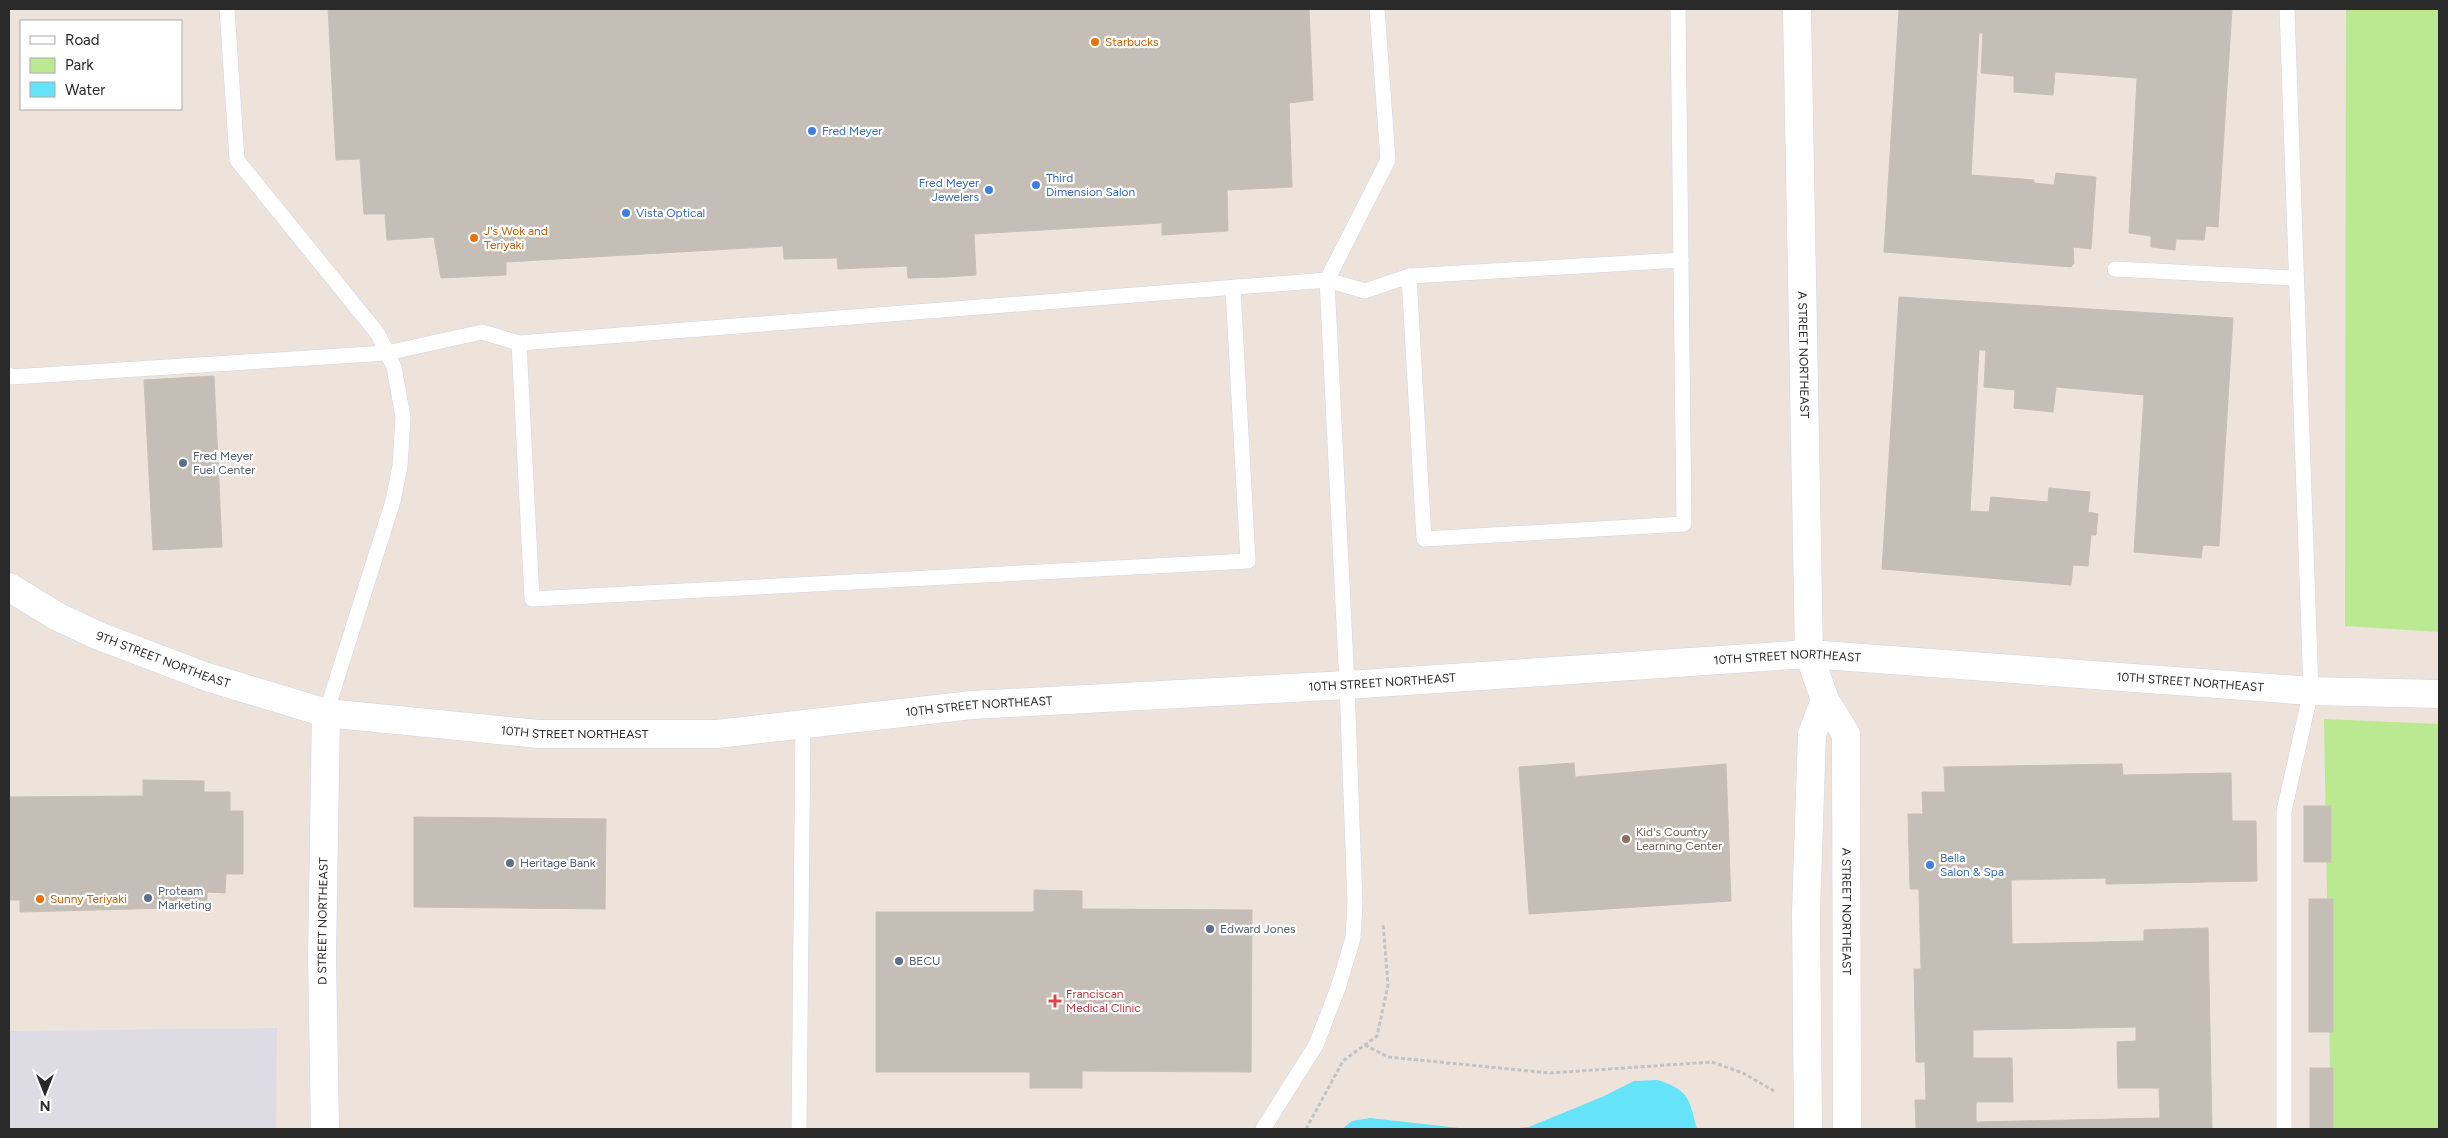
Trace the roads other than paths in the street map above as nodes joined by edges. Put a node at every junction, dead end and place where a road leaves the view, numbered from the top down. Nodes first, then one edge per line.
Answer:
1 (227, 9) edge
2 (1377, 9) edge
3 (1678, 9) edge
4 (1797, 9) edge
5 (2287, 9) edge
6 (1681, 260) junction
7 (2115, 269) dead end
8 (1409, 276) junction
9 (2295, 278) junction
10 (1327, 280) junction
11 (1233, 289) junction
12 (518, 343) junction
13 (387, 352) junction
14 (9, 375) edge
15 (9, 588) edge
16 (1808, 654) junction
17 (1348, 684) junction
18 (2311, 691) junction
19 (2439, 694) edge
20 (1825, 700) junction
21 (326, 713) junction
22 (803, 724) junction
23 (325, 1129) edge
24 (799, 1129) edge
25 (1263, 1129) edge
26 (1808, 1129) edge
27 (1847, 1129) edge
28 (2284, 1129) edge

1 - 13 lane
2 - 10 lane
3 - 6 lane
4 - 16 street, A STREET NORTHEAST
5 - 9 lane
6 - 8 lane
6 - 8 lane
7 - 9 lane
8 - 10 lane
9 - 18 lane
10 - 11 lane
10 - 17 lane
11 - 12 lane
11 - 12 lane
12 - 13 lane
13 - 14 lane
13 - 21 lane
15 - 21 street, 9TH STREET NORTHEAST
16 - 17 street, 10TH STREET NORTHEAST
16 - 18 street, 10TH STREET NORTHEAST
16 - 20 street, A STREET NORTHEAST
17 - 22 street, 10TH STREET NORTHEAST
17 - 25 lane
18 - 19 street, 10TH STREET NORTHEAST
18 - 28 lane
20 - 26 street
20 - 27 street, A STREET NORTHEAST
21 - 22 street, 10TH STREET NORTHEAST
21 - 23 street, D STREET NORTHEAST
22 - 24 lane

